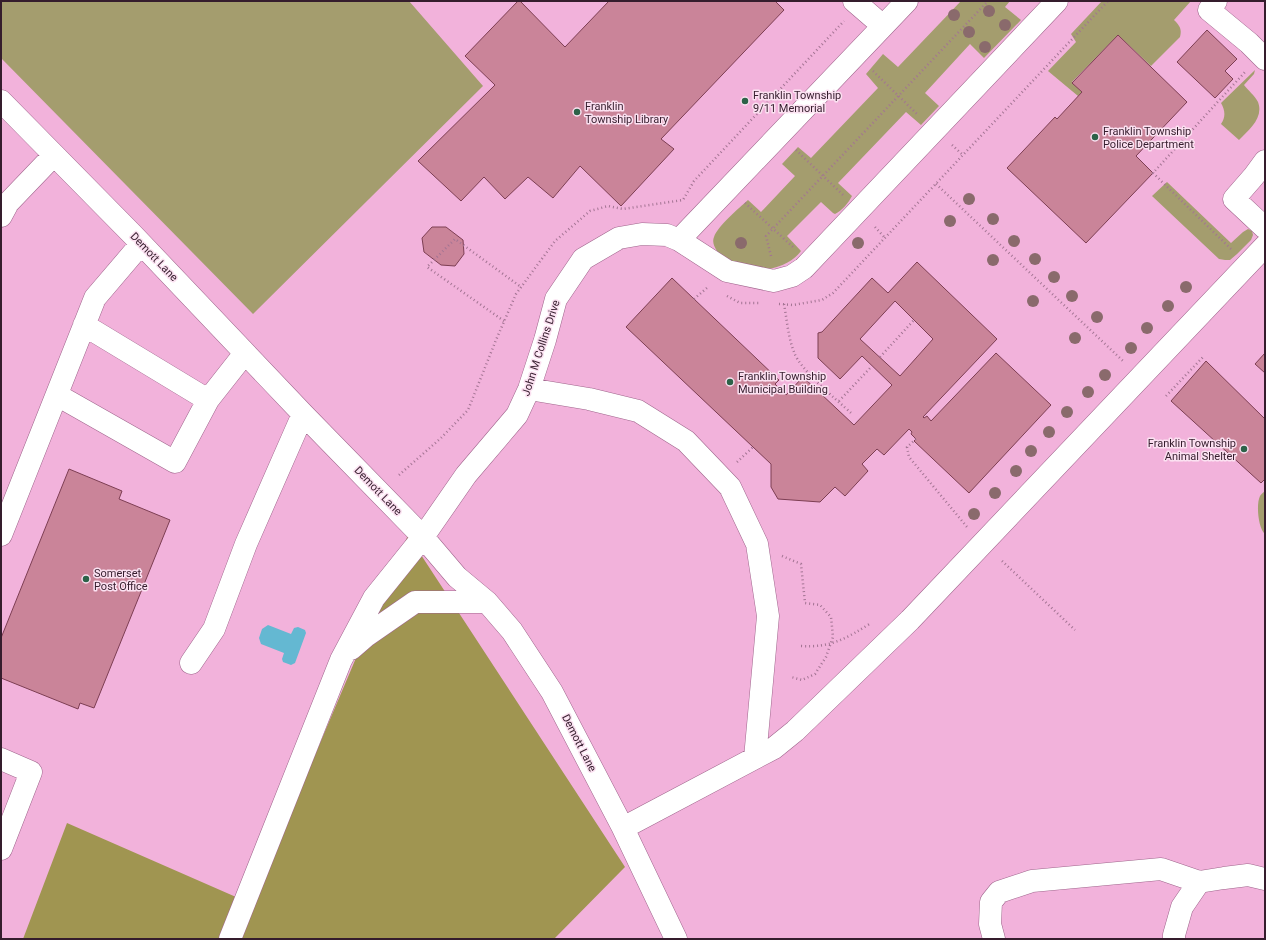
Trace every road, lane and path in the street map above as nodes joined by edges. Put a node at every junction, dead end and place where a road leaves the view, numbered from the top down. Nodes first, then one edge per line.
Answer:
1 (854, 1) edge
2 (907, 1) edge
3 (988, 1) edge
4 (1057, 1) edge
5 (1216, 1) edge
6 (883, 26) junction
7 (856, 54) junction
8 (1265, 59) edge
9 (1245, 71) dead end
10 (899, 96) junction
11 (1, 101) edge
12 (757, 114) dead end
13 (934, 130) junction
14 (779, 135) junction
15 (54, 155) junction
16 (963, 155) dead end
17 (1265, 162) edge
18 (706, 168) dead end
19 (823, 175) junction
20 (936, 184) dead end
21 (728, 188) junction
22 (859, 210) junction
23 (1, 216) edge
24 (773, 228) junction
25 (1265, 228) edge
26 (885, 238) dead end
27 (679, 240) junction
28 (141, 244) junction
29 (1265, 246) edge
30 (1231, 249) dead end
31 (797, 250) dead end
32 (778, 280) junction
33 (521, 287) dead end
34 (914, 320) dead end
35 (504, 321) dead end
36 (84, 325) junction
37 (245, 353) junction
38 (1203, 357) dead end
39 (880, 358) dead end
40 (1126, 364) dead end
41 (872, 366) dead end
42 (529, 389) junction
43 (56, 394) junction
44 (1166, 396) dead end
45 (208, 400) junction
46 (839, 401) junction
47 (851, 413) dead end
48 (303, 414) junction
49 (916, 438) dead end
50 (753, 447) dead end
51 (734, 465) dead end
52 (970, 530) dead end
53 (1, 535) edge
54 (423, 537) junction
55 (778, 555) dead end
56 (1002, 561) dead end
57 (487, 602) junction
58 (876, 620) dead end
59 (1075, 630) dead end
60 (831, 643) junction
61 (801, 646) dead end
62 (340, 660) junction
63 (191, 663) dead end
64 (791, 677) dead end
65 (755, 758) junction
66 (1, 759) edge
67 (623, 828) junction
68 (1, 849) edge
69 (1265, 879) edge
70 (1199, 882) junction
71 (230, 939) edge
72 (676, 939) edge
73 (994, 939) edge
74 (1174, 939) edge

1 - 6 street
2 - 6 street
3 - 10 path
4 - 13 street
5 - 8 street
6 - 7 street
7 - 10 path
7 - 14 street
9 - 30 path
10 - 13 path
10 - 19 path
11 - 15 street, Demott Lane
12 - 14 path
13 - 16 path
13 - 22 street
14 - 19 path
14 - 21 street
15 - 23 street
15 - 28 street, Demott Lane
17 - 25 street
18 - 21 path
19 - 22 path
19 - 24 path
20 - 40 path
21 - 24 path
21 - 27 street
22 - 26 path
22 - 32 street
24 - 31 path
24 - 32 path
27 - 32 street, John M Collins Drive
27 - 42 street, John M Collins Drive
28 - 36 street
28 - 37 street, Demott Lane
29 - 65 street
32 - 46 path
33 - 35 path
34 - 39 path
36 - 43 street
36 - 45 street
37 - 45 street
37 - 48 street, Demott Lane
38 - 44 path
41 - 46 path
42 - 54 street, John M Collins Drive
42 - 65 street
43 - 45 street
43 - 53 street
46 - 47 path
48 - 54 street, Demott Lane
48 - 63 street
49 - 52 path
50 - 51 path
54 - 57 street, Demott Lane
54 - 62 street, John M Collins Drive
55 - 60 path
56 - 59 path
57 - 62 street
57 - 67 street, Demott Lane
58 - 60 path
60 - 61 path
60 - 64 path
62 - 71 street, John M Collins Drive
65 - 67 street
66 - 68 street
67 - 72 street, Demott Lane
69 - 70 street
70 - 73 street
70 - 74 street

